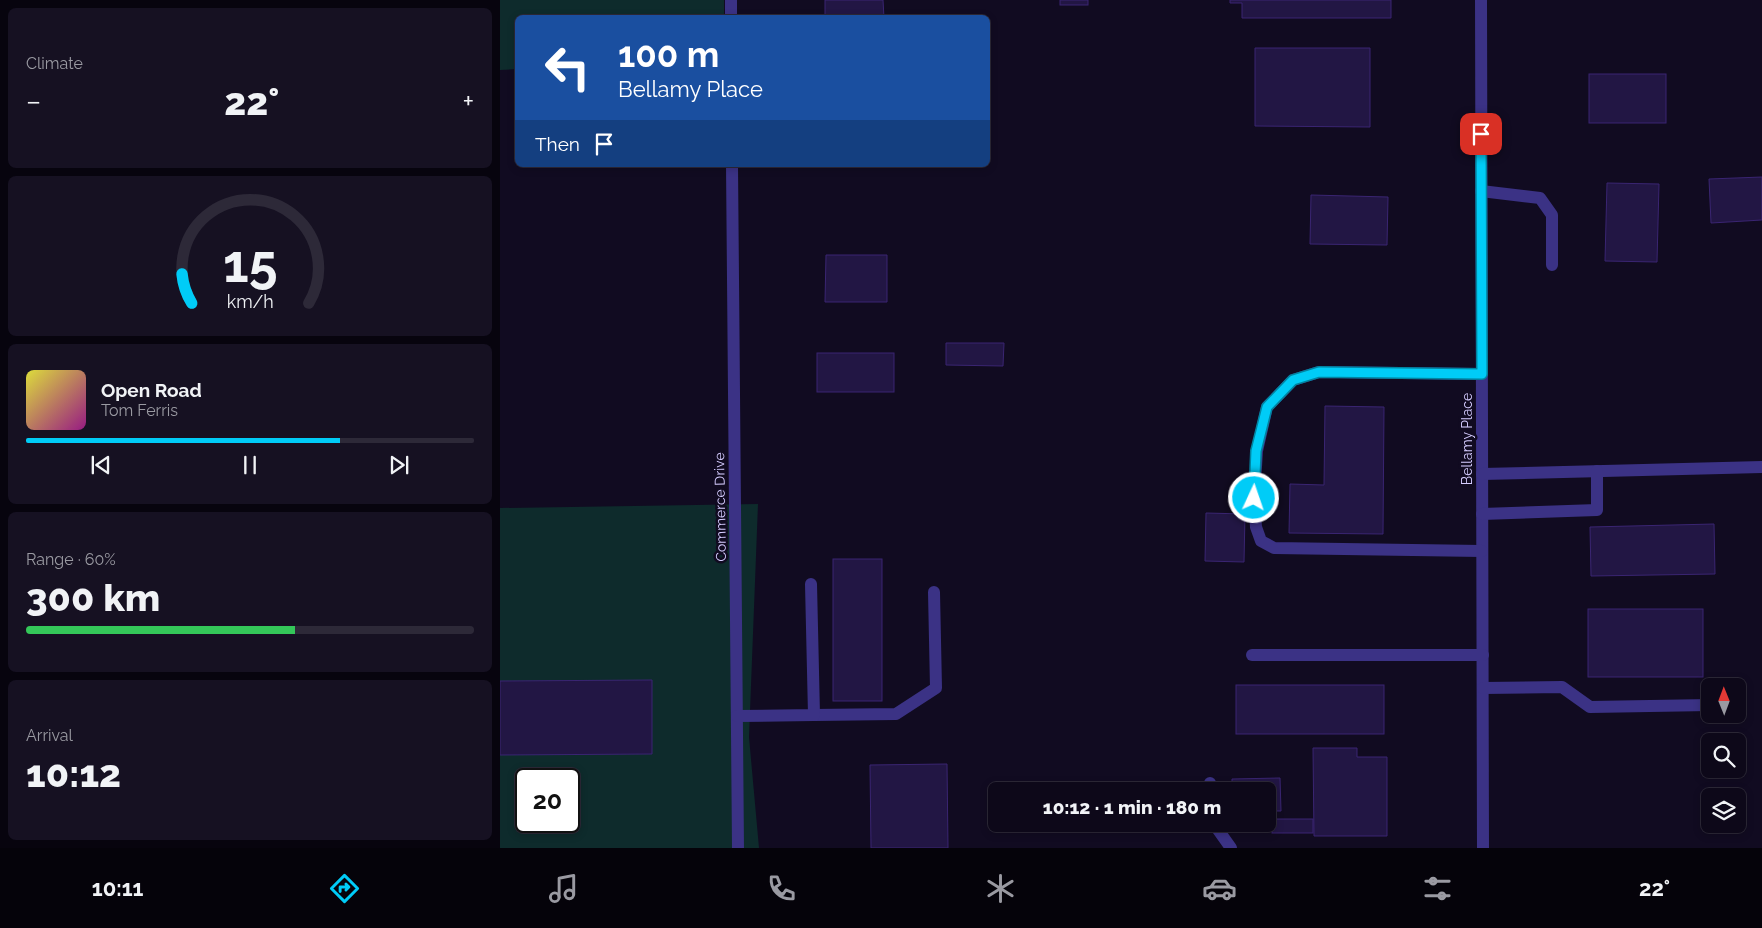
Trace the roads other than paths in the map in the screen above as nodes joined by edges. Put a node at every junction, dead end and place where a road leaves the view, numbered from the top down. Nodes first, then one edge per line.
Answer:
1 (730, 0) edge
2 (1481, 0) edge
3 (731, 15) edge
4 (732, 167) edge
5 (1481, 191) junction
6 (1552, 265) dead end
7 (1482, 374) junction
8 (1762, 467) edge
9 (1597, 471) junction
10 (1482, 474) junction
11 (1482, 514) junction
12 (1482, 551) junction
13 (811, 584) dead end
14 (934, 592) dead end
15 (1252, 655) dead end
16 (1483, 655) junction
17 (1483, 688) junction
18 (1701, 705) edge
19 (814, 715) junction
20 (737, 716) junction
21 (1220, 832) edge
22 (738, 848) edge
23 (1231, 848) edge
24 (1483, 848) edge

1 - 3 street
2 - 5 street, Bellamy Place
4 - 20 street, Commerce Drive
5 - 6 street
5 - 7 street, Bellamy Place
7 - 10 street, Bellamy Place
7 - 12 street
8 - 9 street
9 - 10 street
9 - 11 street
10 - 11 street, Bellamy Place
11 - 12 street, Bellamy Place
12 - 16 street, Bellamy Place
13 - 19 street
14 - 19 street
15 - 16 street
16 - 17 street, Bellamy Place
17 - 18 street
17 - 24 street, Bellamy Place
19 - 20 street
20 - 22 street, Commerce Drive
21 - 23 street

